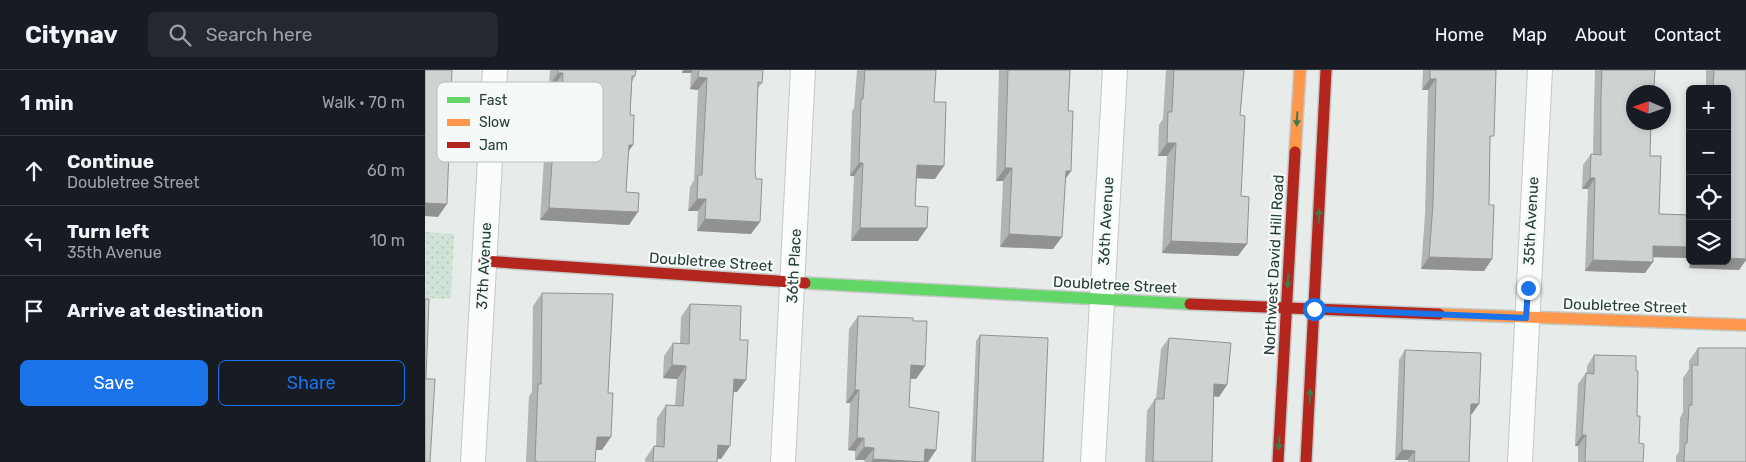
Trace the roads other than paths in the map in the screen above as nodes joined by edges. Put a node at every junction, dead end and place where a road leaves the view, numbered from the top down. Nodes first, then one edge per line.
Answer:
1 (803, 70) edge
2 (1115, 70) edge
3 (1300, 70) edge
4 (1327, 70) edge
5 (1540, 70) edge
6 (490, 162) edge
7 (484, 261) junction
8 (794, 282) junction
9 (1102, 299) junction
10 (1286, 308) junction
11 (1314, 309) junction
12 (1526, 318) junction
13 (1746, 325) edge
14 (473, 462) edge
15 (783, 462) edge
16 (1093, 462) edge
17 (1279, 462) edge
18 (1306, 462) edge
19 (1520, 462) edge

1 - 8 street, 36th Place
2 - 9 street, 36th Avenue
3 -> 10 street, Northwest David Hill Road
11 -> 4 street
5 - 12 street, 35th Avenue
6 - 7 street, 37th Avenue
7 - 8 street, Doubletree Street
7 - 14 street, 37th Avenue
8 - 9 street, Doubletree Street
8 - 15 street, 36th Place
9 - 10 street, Doubletree Street
9 - 16 street, 36th Avenue
10 - 11 street, Doubletree Street
10 -> 17 street, Northwest David Hill Road
11 - 12 street, Doubletree Street
18 -> 11 street
12 - 13 street, Doubletree Street
12 - 19 street, 35th Avenue

